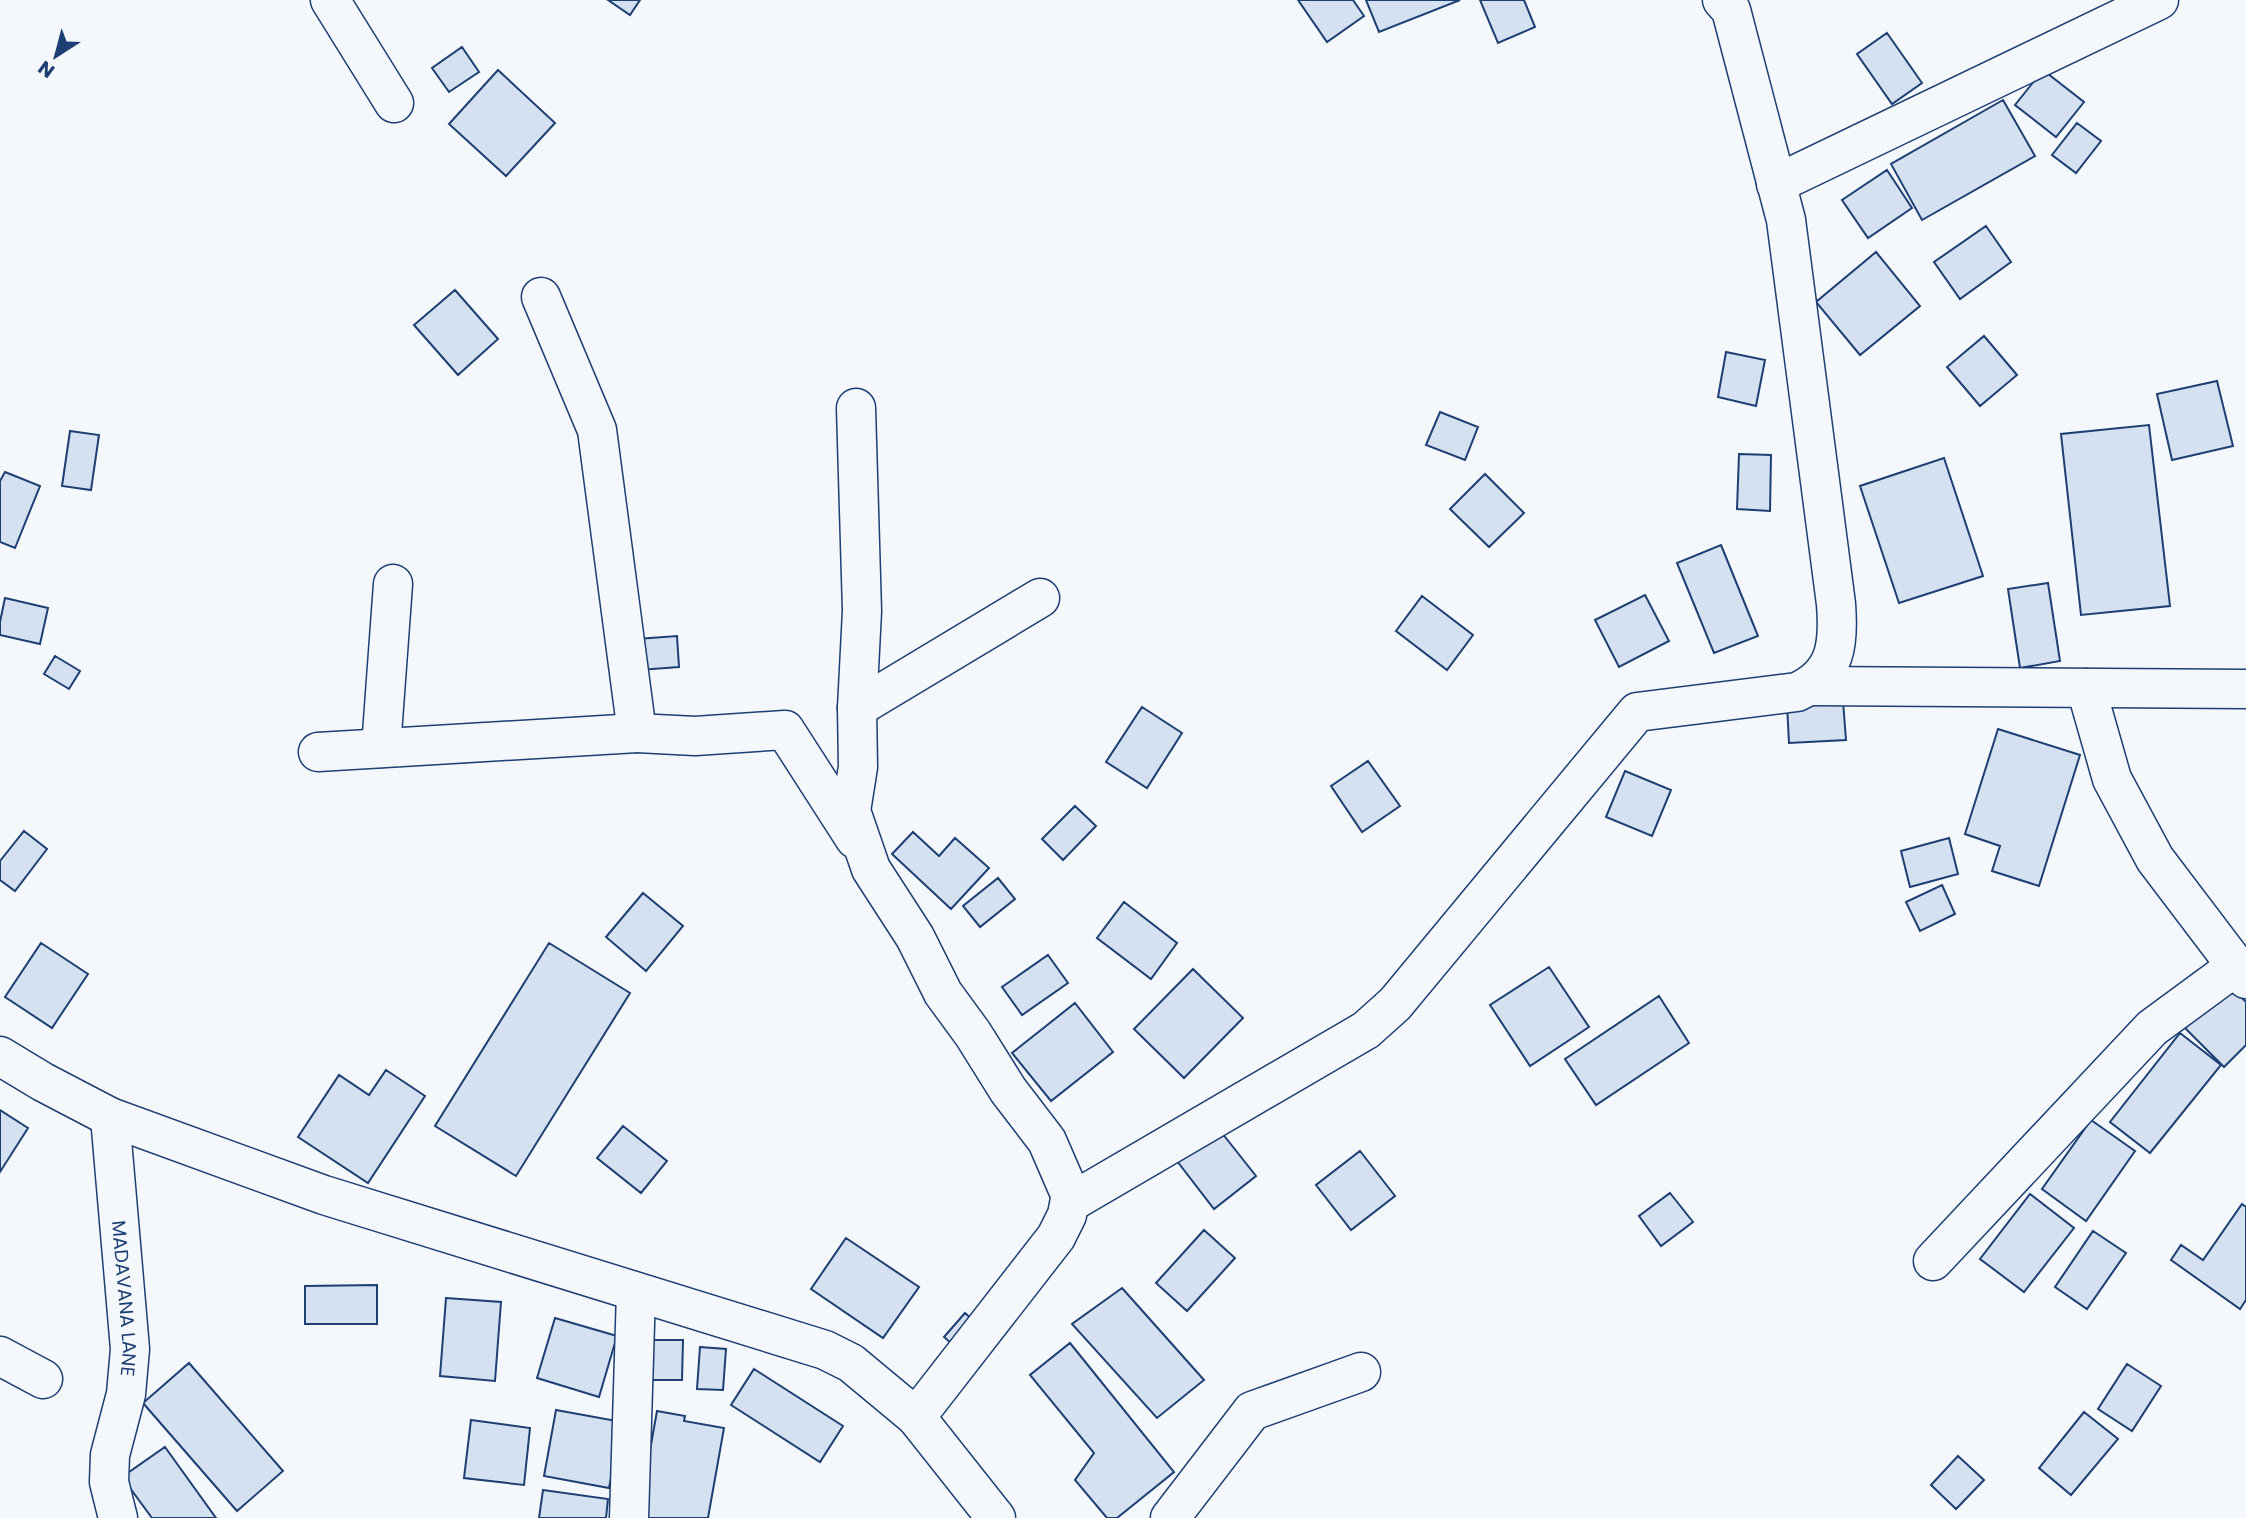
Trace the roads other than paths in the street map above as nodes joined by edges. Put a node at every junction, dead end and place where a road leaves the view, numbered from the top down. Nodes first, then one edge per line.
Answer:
1 (330, 0) edge
2 (2159, 0) edge
3 (1731, 3) edge
4 (394, 103) dead end
5 (1776, 184) junction
6 (541, 297) dead end
7 (856, 408) dead end
8 (393, 584) dead end
9 (1040, 598) dead end
10 (1811, 686) junction
11 (2086, 688) junction
12 (2246, 689) edge
13 (857, 708) junction
14 (637, 733) junction
15 (381, 748) junction
16 (318, 752) dead end
17 (866, 855) junction
18 (2241, 973) edge
19 (0, 1056) edge
20 (110, 1117) junction
21 (1073, 1201) junction
22 (1933, 1261) dead end
23 (636, 1292) junction
24 (0, 1356) edge
25 (1361, 1372) dead end
26 (43, 1379) dead end
27 (916, 1417) junction
28 (118, 1518) edge
29 (629, 1518) edge
30 (996, 1518) edge
31 (1170, 1518) edge

1 - 4 street
2 - 5 street
3 - 5 street
5 - 10 street
6 - 14 street
7 - 13 street
8 - 15 street
9 - 13 street
10 - 11 street
10 - 21 street
11 - 12 street
11 - 18 street
13 - 17 street
14 - 15 street
14 - 17 street
15 - 16 street
17 - 21 street
18 - 22 street
19 - 20 street
20 - 23 street
20 - 28 street, MADAVANA LANE
21 - 27 street
23 - 27 street
23 - 29 street
24 - 26 street
25 - 31 street
27 - 30 street

